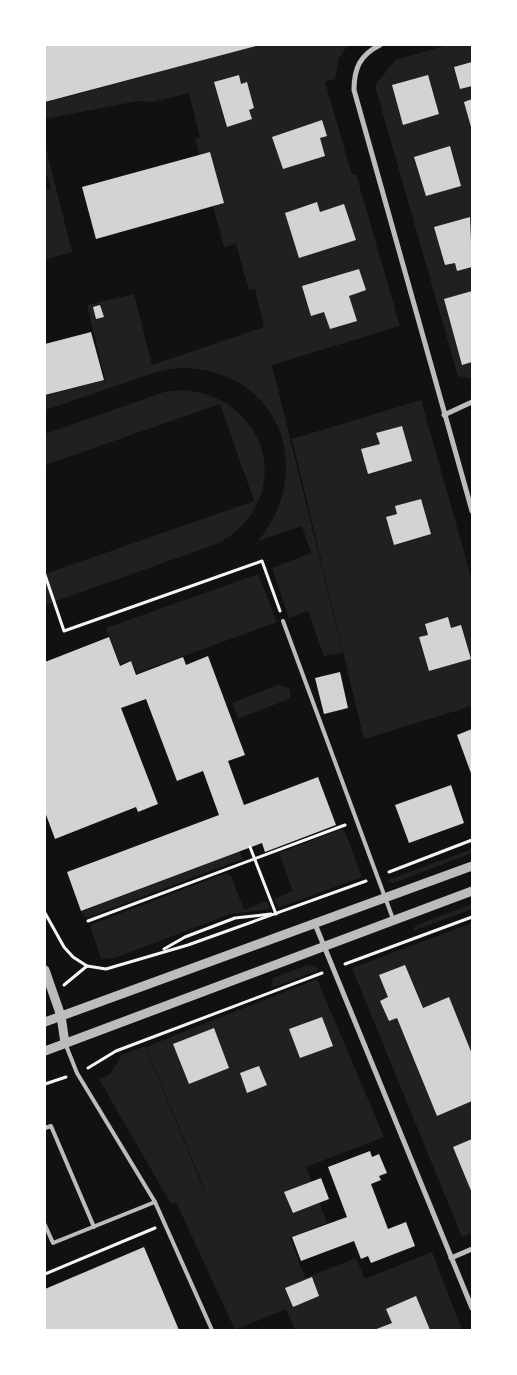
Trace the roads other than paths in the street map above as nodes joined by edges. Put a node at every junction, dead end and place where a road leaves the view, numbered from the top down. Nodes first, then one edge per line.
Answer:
1 (380, 45) edge
2 (472, 402) edge
3 (444, 415) junction
4 (472, 511) edge
5 (283, 621) road end
6 (472, 866) edge
7 (472, 891) edge
8 (384, 898) junction
9 (393, 921) junction
10 (315, 924) junction
11 (325, 947) junction
12 (45, 970) edge
13 (61, 1016) junction
14 (45, 1022) edge
15 (65, 1043) junction
16 (45, 1051) edge
17 (45, 1128) edge
18 (154, 1202) junction
19 (45, 1225) edge
20 (94, 1226) junction
21 (472, 1249) edge
22 (451, 1258) junction
23 (472, 1308) edge
24 (212, 1330) edge

1 - 3 street
2 - 3 street
3 - 4 street
5 - 8 lane
6 - 8 street
7 - 9 street
8 - 9 lane
8 - 10 street
9 - 11 street
10 - 11 street
10 - 13 street
11 - 15 street
11 - 22 street
12 - 13 street
13 - 14 street
13 - 15 street
15 - 16 street
15 - 18 lane
17 - 20 lane
18 - 20 lane
18 - 24 lane
19 - 20 lane
21 - 22 street
22 - 23 street

